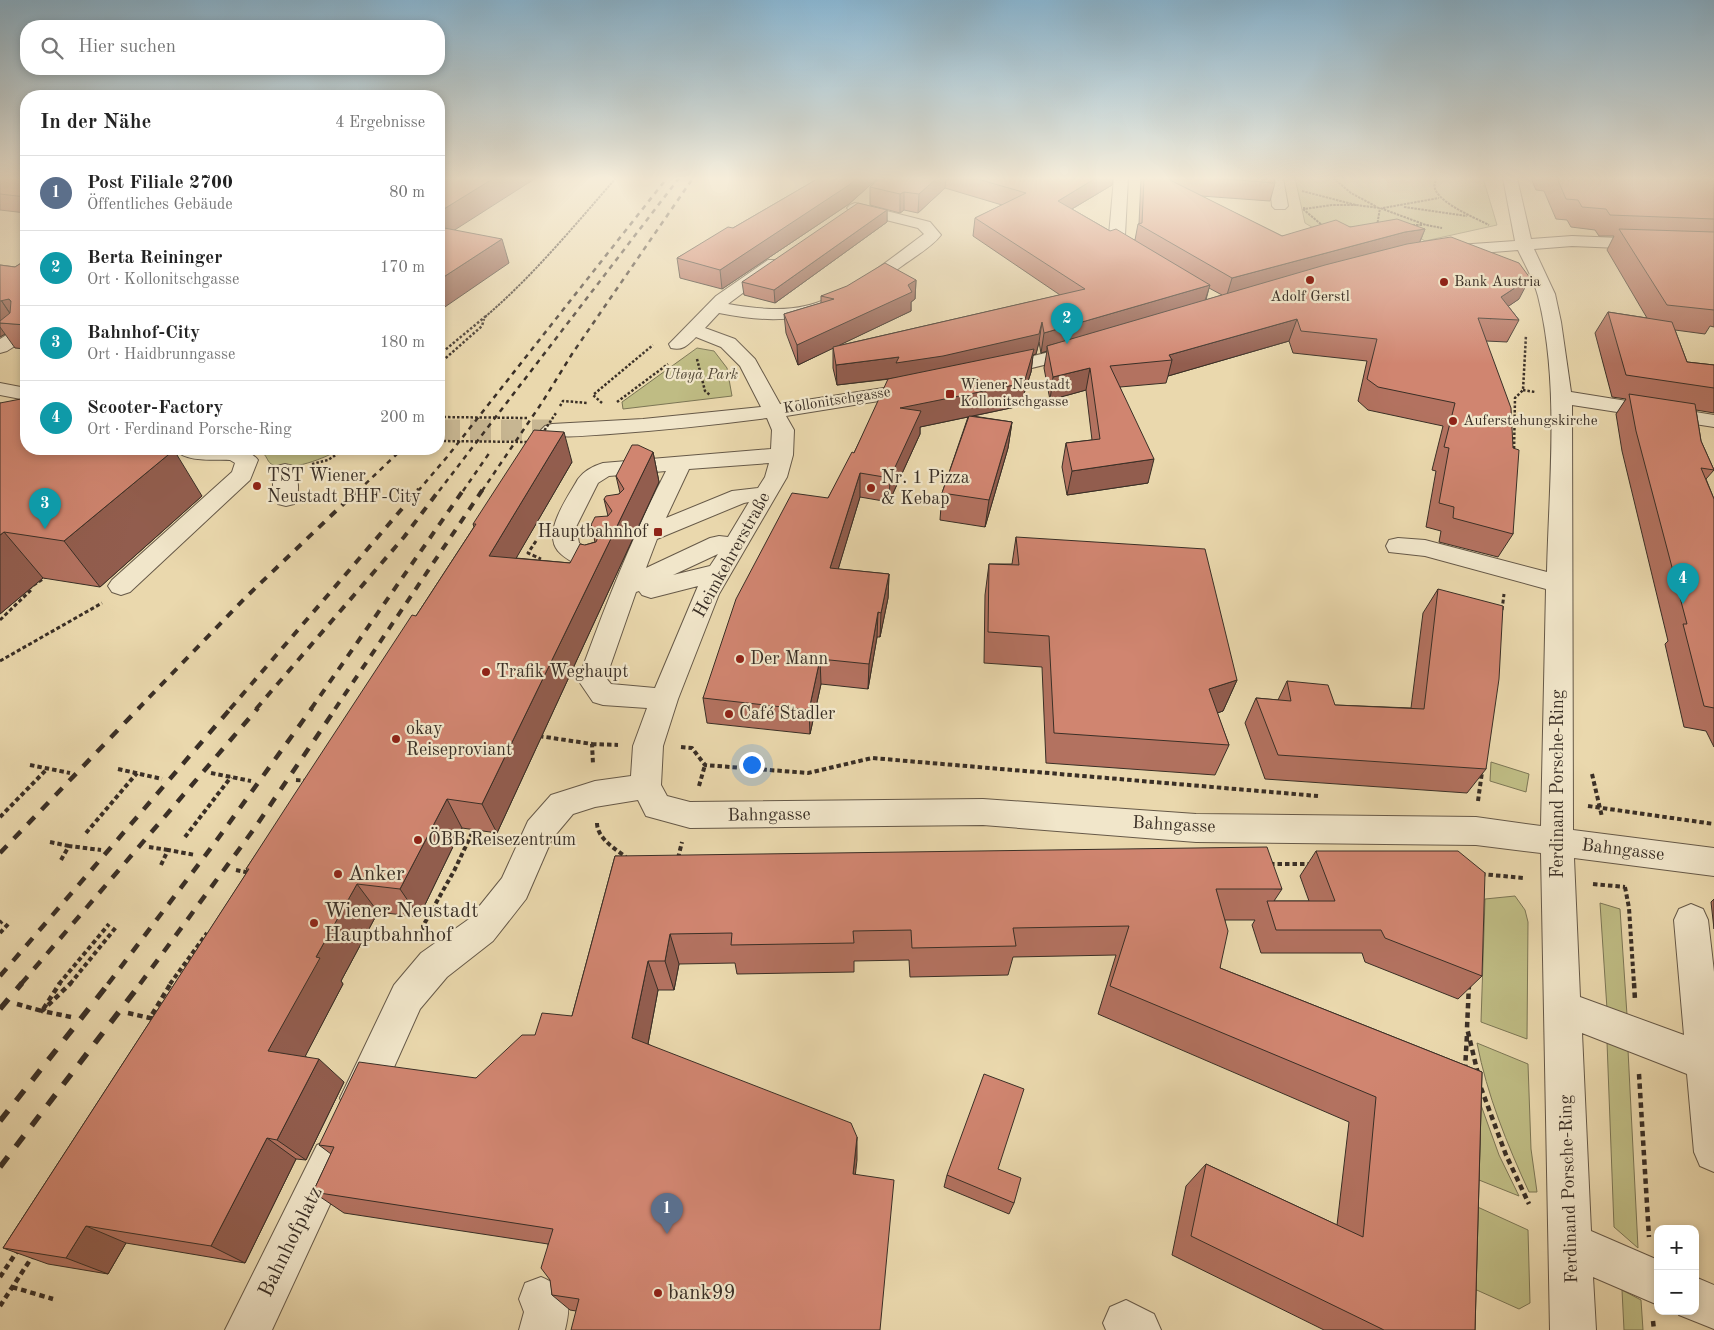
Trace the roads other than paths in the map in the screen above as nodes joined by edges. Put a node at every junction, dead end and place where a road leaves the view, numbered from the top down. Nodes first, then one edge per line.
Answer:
1 (926, 240) edge
2 (1119, 240) edge
3 (1523, 240) edge
4 (1524, 244) junction
5 (1714, 247) edge
6 (1425, 254) edge
7 (785, 256) edge
8 (1149, 263) edge
9 (715, 307) junction
10 (692, 329) junction
11 (20, 335) edge
12 (1095, 346) edge
13 (0, 347) edge
14 (683, 347) road end
15 (981, 375) edge
16 (933, 386) edge
17 (0, 389) edge
18 (20, 393) edge
19 (1562, 397) junction
20 (774, 411) junction
21 (1714, 421) edge
22 (548, 428) tunnel mouth
23 (236, 455) edge
24 (782, 455) junction
25 (681, 463) junction
26 (285, 472) dead end
27 (771, 486) junction
28 (286, 499) dead end
29 (574, 507) junction
30 (656, 513) junction
31 (751, 522) junction
32 (593, 527) edge
33 (735, 546) junction
34 (1398, 546) dead end
35 (638, 547) junction
36 (593, 566) edge
37 (719, 572) junction
38 (1560, 584) junction
39 (121, 586) road end
40 (620, 588) junction
41 (664, 699) junction
42 (646, 786) junction
43 (1558, 842) junction
44 (1714, 862) edge
45 (1691, 920) dead end
46 (1563, 1008) junction
47 (1705, 1062) junction
48 (1714, 1152) edge
49 (1570, 1244) junction
50 (1654, 1281) edge
51 (1699, 1301) edge
52 (1714, 1307) edge
53 (248, 1330) edge
54 (1573, 1330) edge

1 - 9 street
2 - 8 street
3 - 4 street, Ferdinand Porsche-Ring
4 - 5 street
4 - 6 street
4 - 19 street, Ferdinand Porsche-Ring
7 - 9 street
9 - 10 street
10 - 14 street
10 - 20 street, Heimkehrerstraße
11 - 13 street
12 - 15 street
16 - 20 street, Kollonitschgasse
17 - 18 street
19 - 21 street
19 - 38 street, Ferdinand Porsche-Ring
20 - 22 street, Kollonitschgasse
20 - 24 street, Heimkehrerstraße
23 - 39 street
24 - 25 street
24 - 27 street, Heimkehrerstraße
25 - 29 street
25 - 30 street
26 - 28 street
27 - 30 street
27 - 31 street, Heimkehrerstraße
27 - 35 street
29 - 32 street
29 - 36 street
30 - 35 street
31 - 33 street, Heimkehrerstraße
31 - 35 street
33 - 37 street, Heimkehrerstraße
33 - 40 street
34 - 38 street
35 - 40 street
37 - 40 street
37 - 41 street, Heimkehrerstraße
38 - 43 street, Ferdinand Porsche-Ring
40 - 41 street
41 - 42 street, Heimkehrerstraße
42 - 43 street, Bahngasse
42 - 53 street, Bahnhofplatz
43 - 44 street, Bahngasse
43 - 46 street, Ferdinand Porsche-Ring
45 - 47 street
46 - 47 street
46 - 49 street, Ferdinand Porsche-Ring
47 - 48 street
49 - 50 street
49 - 54 street, Ferdinand Porsche-Ring
51 - 52 street

